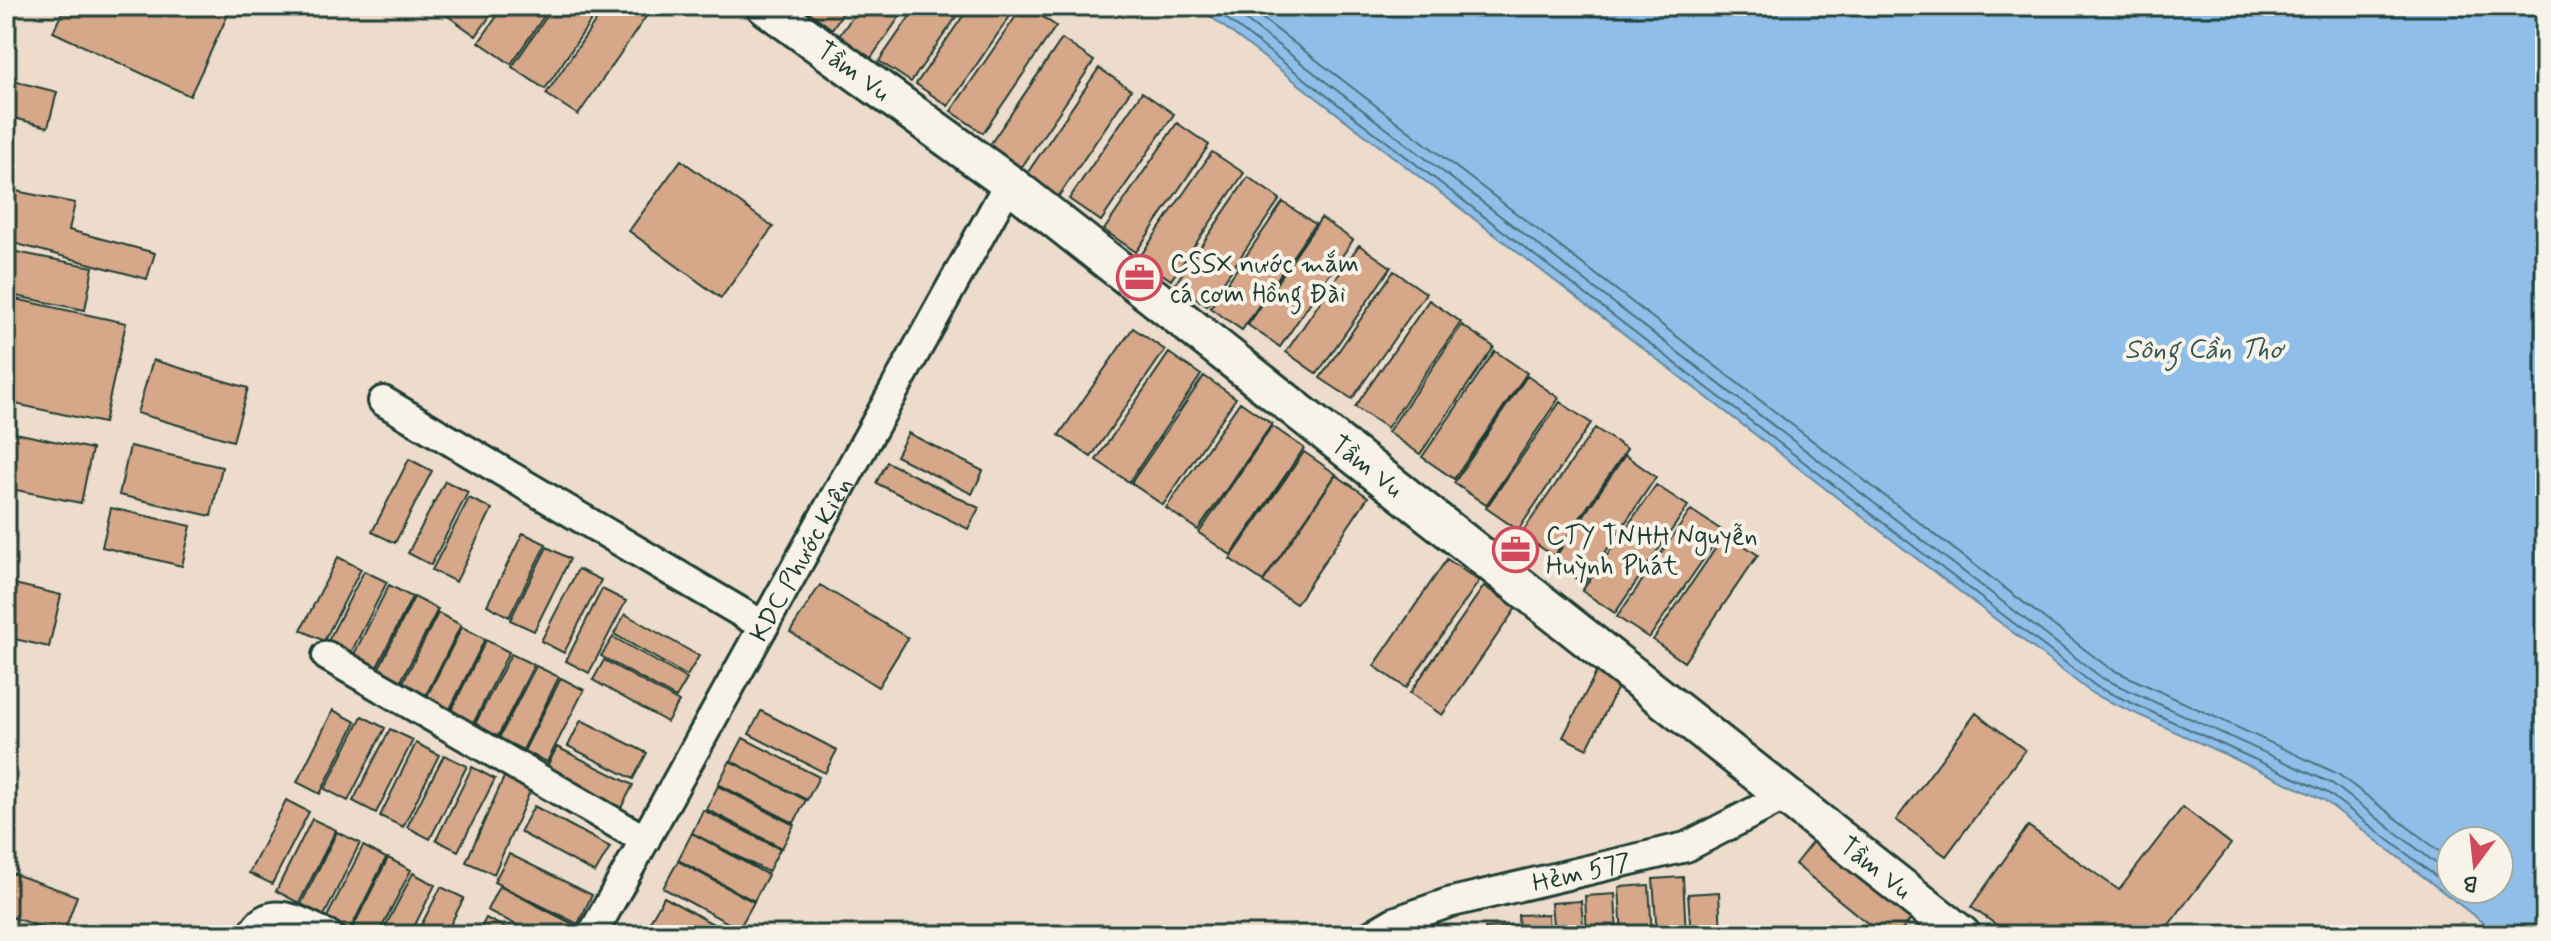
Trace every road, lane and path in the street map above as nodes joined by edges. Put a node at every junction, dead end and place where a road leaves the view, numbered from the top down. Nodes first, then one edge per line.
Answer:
1 (765, 6) edge
2 (1009, 183) junction
3 (383, 401) dead end
4 (764, 626) junction
5 (327, 656) dead end
6 (1785, 796) junction
7 (645, 840) junction
8 (252, 935) edge
9 (328, 935) edge
10 (592, 935) edge
11 (1372, 935) edge
12 (1962, 935) edge

1 - 2 street, Tầm Vu
2 - 4 street, KDC Phước Kiên
2 - 6 street, Tầm Vu
3 - 4 street
4 - 7 street, KDC Phước Kiên
5 - 7 street
6 - 11 street, Hẻm 577
6 - 12 street, Tầm Vu
7 - 10 street, KDC Phước Kiên
8 - 9 street

